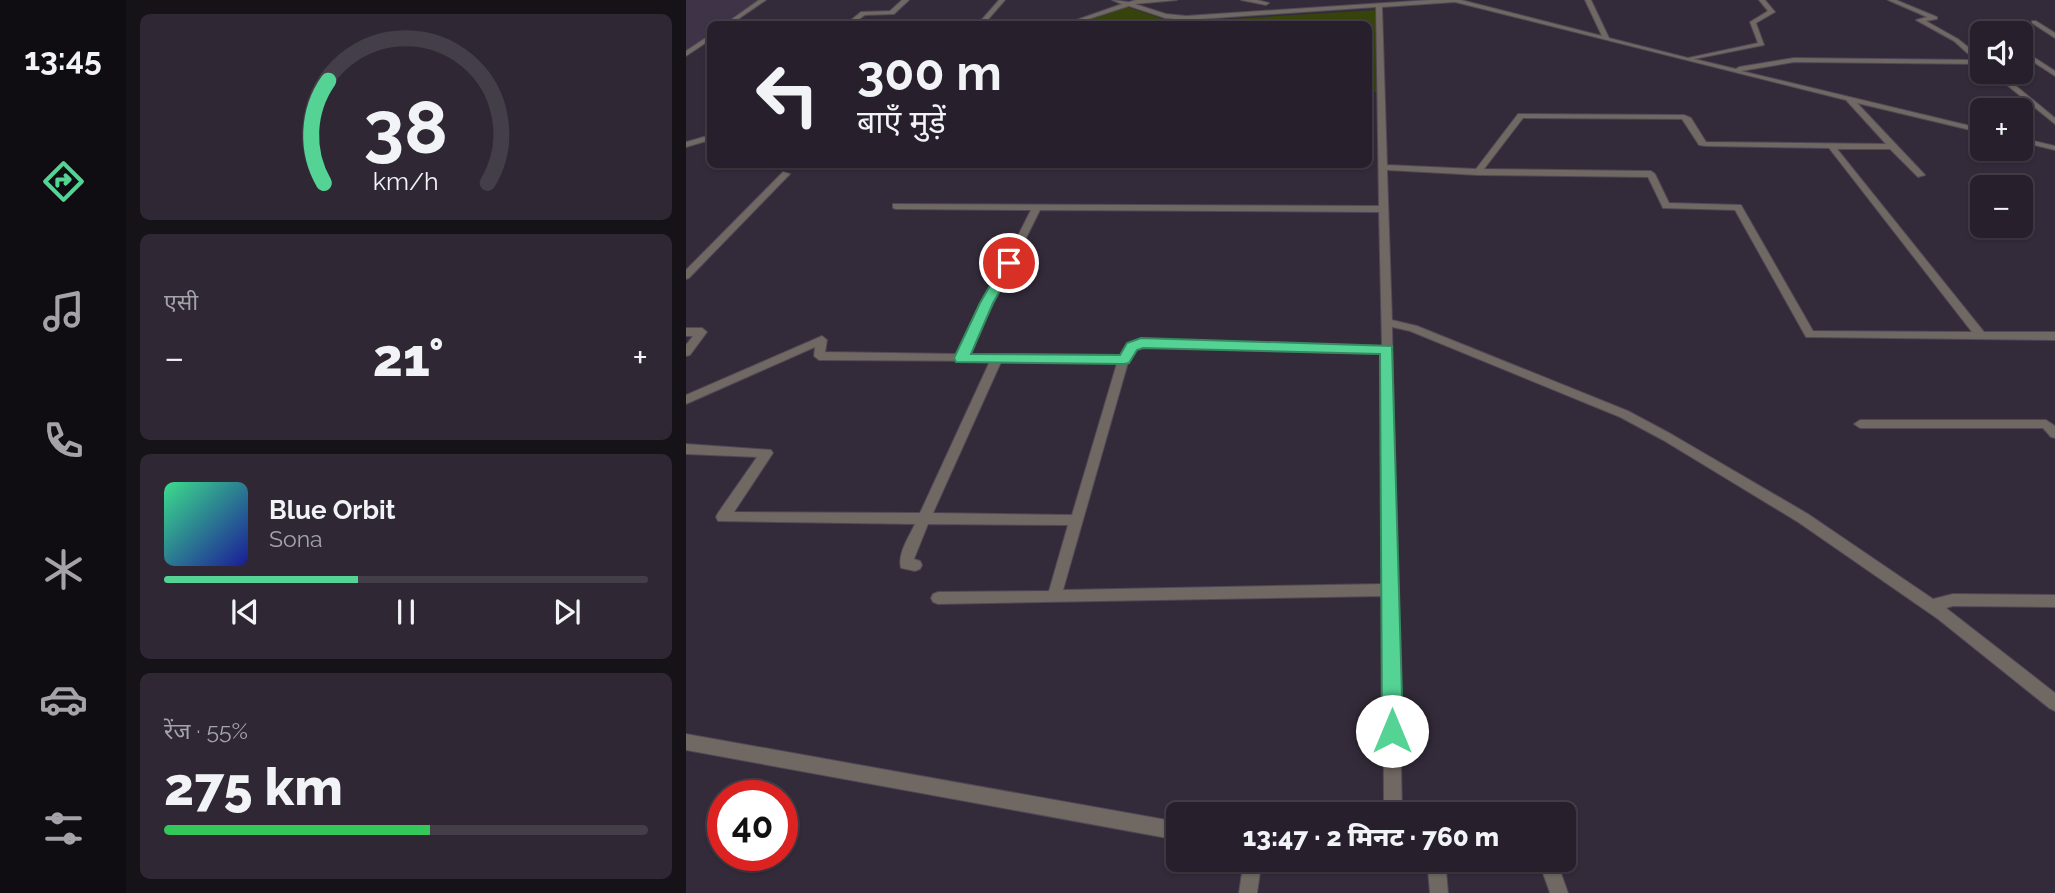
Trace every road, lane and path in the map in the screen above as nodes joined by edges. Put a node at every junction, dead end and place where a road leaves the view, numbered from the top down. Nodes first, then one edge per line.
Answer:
1 (763, 0) edge
2 (906, 0) edge
3 (1002, 0) edge
4 (1115, 0) edge
5 (1171, 0) edge
6 (1244, 0) edge
7 (1457, 0) edge
8 (1588, 0) edge
9 (1762, 0) edge
10 (1891, 0) edge
11 (1267, 2) edge
12 (1377, 4) edge
13 (1128, 5) junction
14 (1262, 13) junction
15 (732, 21) edge
16 (853, 21) edge
17 (984, 21) edge
18 (1077, 21) edge
19 (2034, 22) dead end
20 (2055, 36) edge
21 (707, 39) edge
22 (1604, 39) junction
23 (1970, 52) edge
24 (686, 54) edge
25 (1684, 59) junction
26 (2033, 59) edge
27 (1970, 62) edge
28 (1732, 70) junction
29 (2055, 74) edge
30 (2009, 84) edge
31 (1849, 98) junction
32 (2055, 122) edge
33 (1970, 128) edge
34 (707, 139) edge
35 (2033, 143) edge
36 (686, 145) edge
37 (1832, 147) junction
38 (1894, 148) junction
39 (2055, 148) edge
40 (1384, 167) junction
41 (1478, 172) junction
42 (786, 174) dead end
43 (1921, 175) dead end
44 (896, 206) dead end
45 (1037, 206) junction
46 (1384, 209) junction
47 (686, 276) edge
48 (1386, 321) junction
49 (686, 332) edge
50 (1980, 335) junction
51 (2055, 336) edge
52 (1387, 350) junction
53 (686, 352) edge
54 (961, 358) junction
55 (997, 359) junction
56 (1124, 359) junction
57 (686, 400) edge
58 (1860, 424) dead end
59 (2055, 434) edge
60 (686, 449) edge
61 (925, 519) junction
62 (1076, 520) junction
63 (915, 565) dead end
64 (1390, 590) junction
65 (1056, 597) junction
66 (938, 598) dead end
67 (2055, 601) edge
68 (1930, 606) junction
69 (2055, 703) edge
70 (686, 741) edge
71 (1393, 802) edge
72 (1166, 829) edge
73 (1251, 872) edge
74 (1437, 872) edge
75 (1552, 872) edge
76 (1248, 893) edge
77 (1438, 893) edge
78 (1559, 893) edge

1 - 15 street
2 - 16 street
3 - 17 street
4 - 13 street
5 - 13 street
6 - 11 street
7 - 12 street
7 - 22 street
8 - 22 street
9 - 25 street
10 - 23 street
11 - 14 street
12 - 14 street
12 - 40 street
13 - 14 street
13 - 18 street
19 - 20 street
21 - 24 street
22 - 25 street
25 - 28 street
26 - 29 street
27 - 28 street
28 - 31 street
30 - 32 street
31 - 33 street
31 - 38 street
34 - 36 street
35 - 39 street
37 - 38 street
37 - 41 street
37 - 50 street
38 - 43 street
40 - 41 street
40 - 46 street
41 - 50 street
42 - 47 street
44 - 45 street
45 - 46 street
45 - 54 street
46 - 48 street
48 - 52 street
48 - 68 street
49 - 53 street
50 - 51 street
52 - 56 street
52 - 64 street
54 - 55 street
54 - 57 street
55 - 56 street
55 - 61 street
56 - 62 street
58 - 59 street
60 - 61 street
61 - 62 street
61 - 63 street
62 - 65 street
64 - 65 street
64 - 71 street
65 - 66 street
67 - 68 street
68 - 69 street
70 - 72 street
73 - 76 street
74 - 77 street
75 - 78 street

